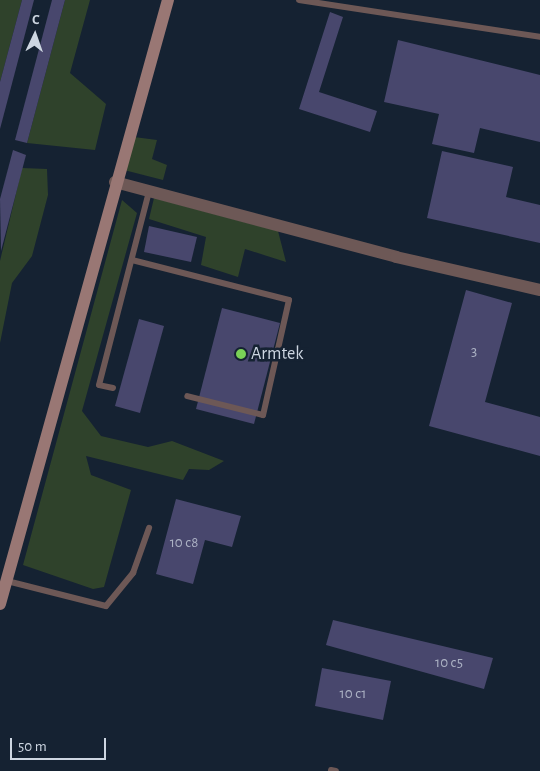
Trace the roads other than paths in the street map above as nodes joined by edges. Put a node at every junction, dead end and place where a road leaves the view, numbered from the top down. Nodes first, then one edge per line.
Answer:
1 (168, 0) edge
2 (302, 0) edge
3 (540, 37) edge
4 (115, 182) junction
5 (149, 192) junction
6 (132, 260) junction
7 (540, 290) edge
8 (113, 388) dead end
9 (187, 396) dead end
10 (149, 528) dead end
11 (7, 581) junction
12 (0, 604) edge

1 - 4 main road
2 - 3 lane
4 - 5 street
4 - 11 main road
5 - 6 lane
5 - 7 street
6 - 8 lane
6 - 9 lane
10 - 11 lane
11 - 12 main road

